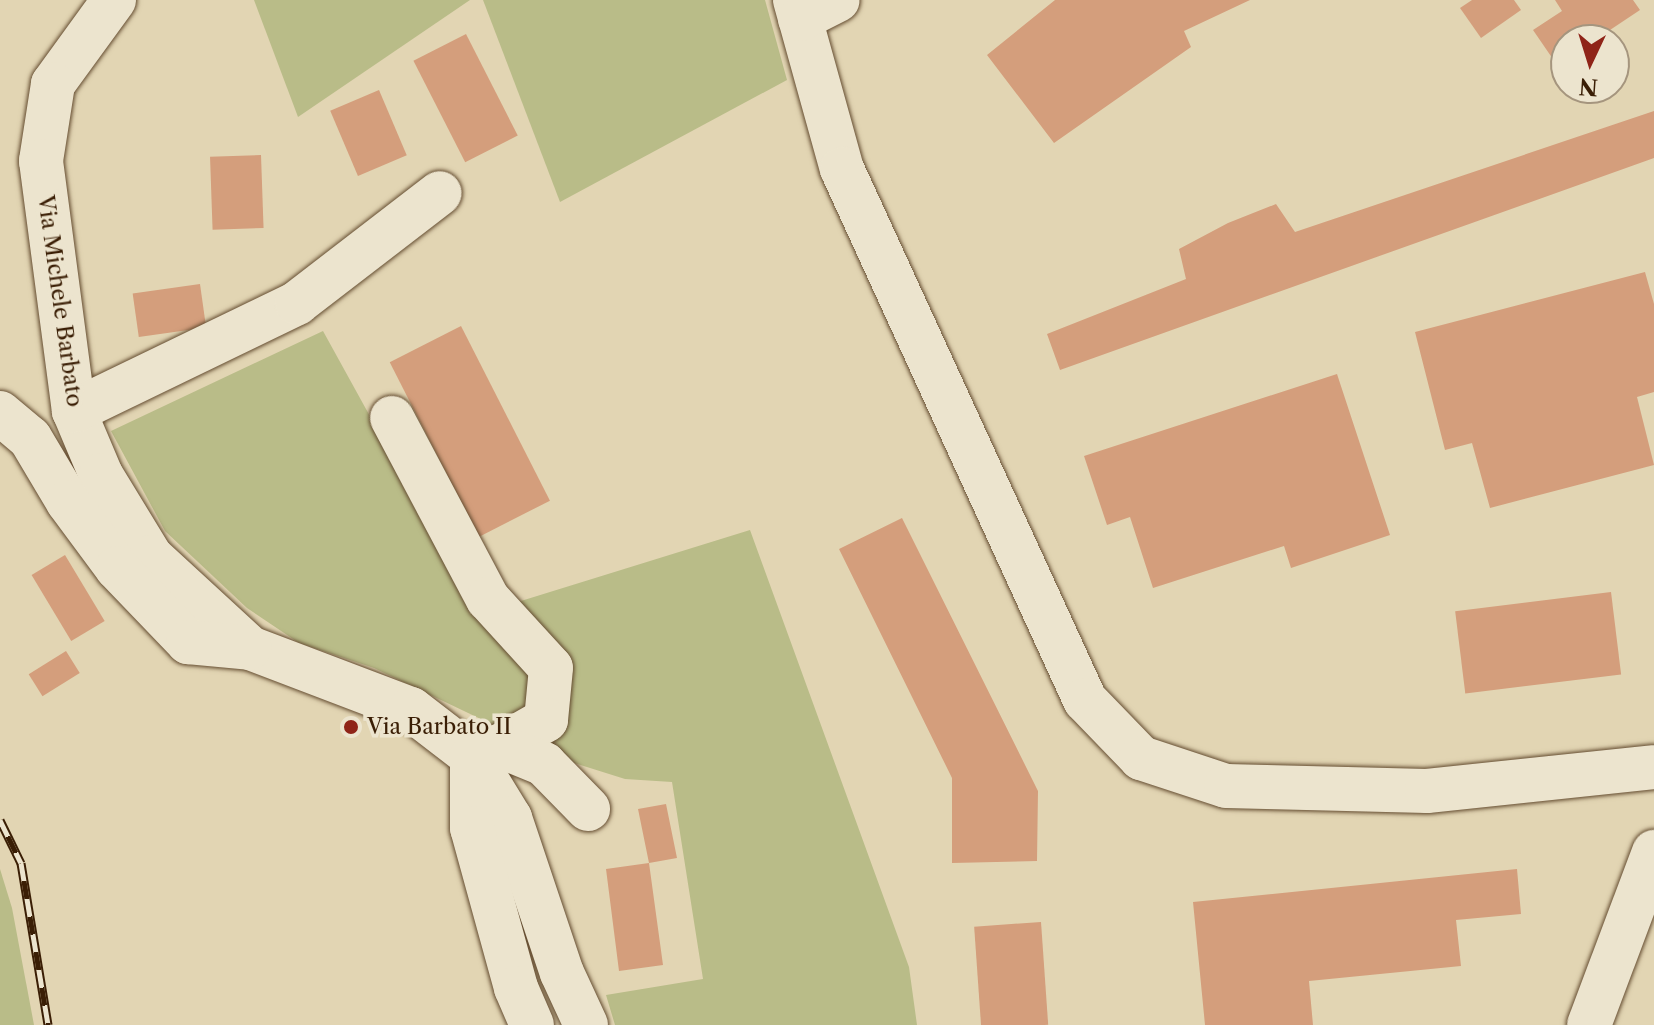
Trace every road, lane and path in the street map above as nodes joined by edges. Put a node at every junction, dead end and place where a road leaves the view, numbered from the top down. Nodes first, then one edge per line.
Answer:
1 (114, 0) edge
2 (811, 6) edge
3 (440, 193) dead end
4 (74, 411) junction
5 (0, 413) edge
6 (392, 418) dead end
7 (250, 648) junction
8 (486, 751) junction
9 (1654, 767) edge
10 (588, 809) dead end
11 (1654, 852) edge
12 (1607, 977) junction
13 (532, 1025) edge
14 (586, 1025) edge
15 (1589, 1025) edge
16 (1611, 1025) edge

1 - 4 street, Via Michele Barbato
2 - 9 street
3 - 4 street
4 - 7 street, Via Michele Barbato
5 - 7 street
6 - 8 street
7 - 8 street, Via Michele Barbato
8 - 10 street
8 - 13 street
8 - 14 street
11 - 12 street
12 - 15 street
12 - 16 street

